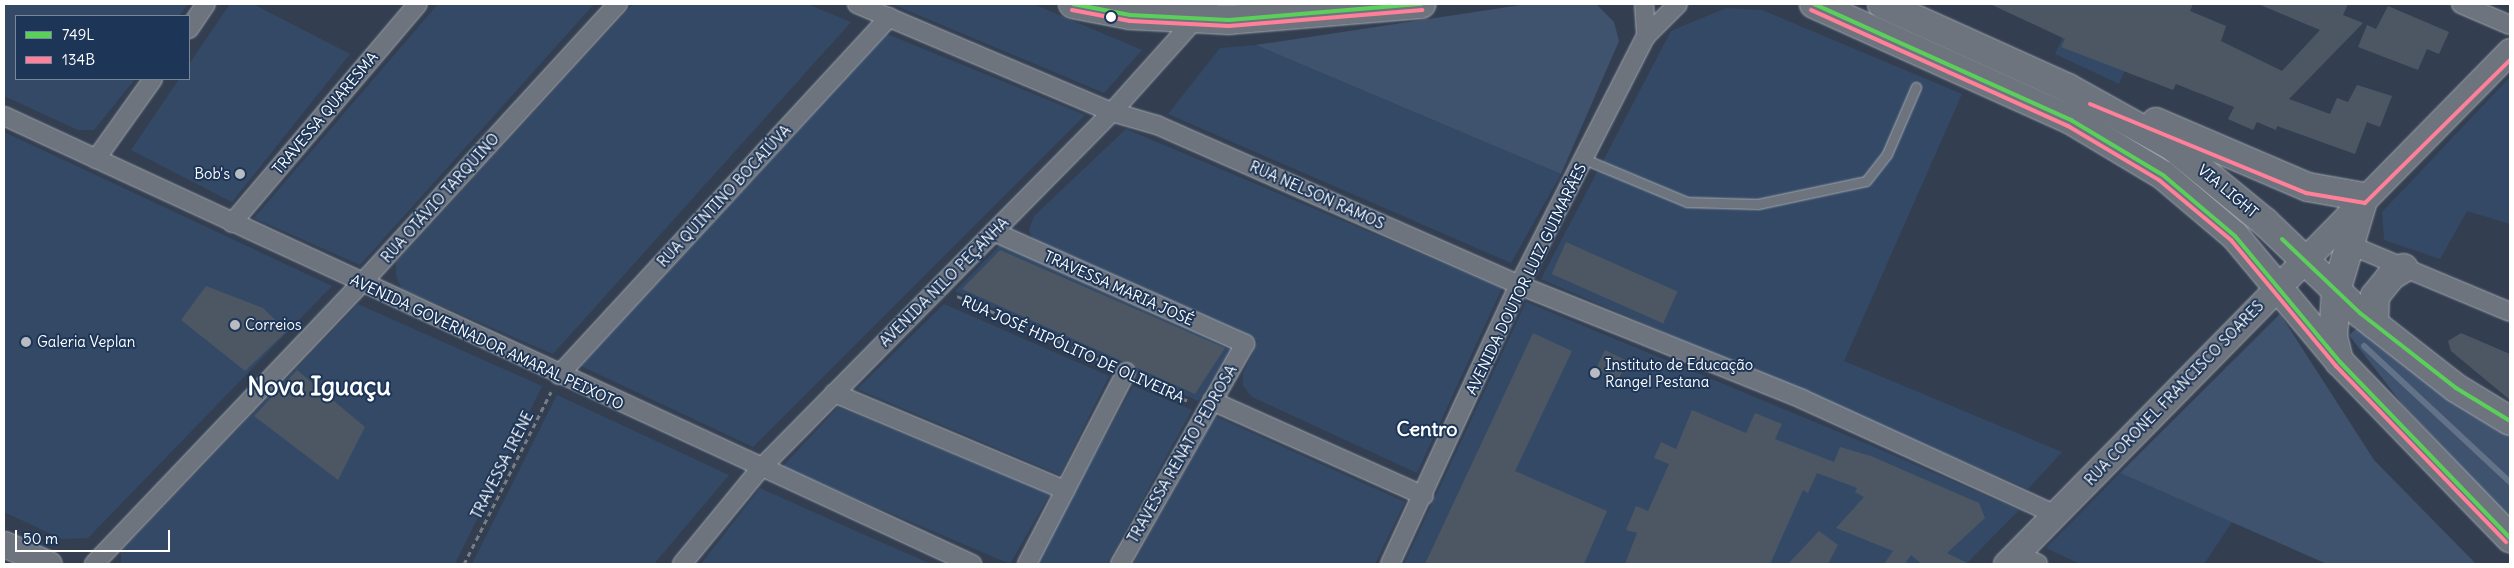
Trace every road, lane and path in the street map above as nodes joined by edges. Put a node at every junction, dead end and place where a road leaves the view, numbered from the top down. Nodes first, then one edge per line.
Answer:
1 (206, 4) edge
2 (418, 4) edge
3 (618, 4) edge
4 (857, 4) edge
5 (1073, 4) edge
6 (1101, 4) edge
7 (1421, 4) edge
8 (1644, 4) edge
9 (1678, 4) edge
10 (1814, 4) edge
11 (1882, 4) edge
12 (2461, 4) edge
13 (1202, 11) edge
14 (1130, 14) junction
15 (888, 17) junction
16 (2510, 25) edge
17 (190, 28) edge
18 (1646, 36) junction
19 (2510, 51) edge
20 (152, 80) edge
21 (1916, 87) dead end
22 (2068, 88) junction
23 (1112, 112) junction
24 (4, 116) edge
25 (1584, 158) junction
26 (96, 159) junction
27 (2364, 197) junction
28 (232, 223) junction
29 (994, 232) junction
30 (2350, 245) junction
31 (2303, 258) junction
32 (2404, 268) junction
33 (362, 283) junction
34 (1519, 286) junction
35 (2276, 287) junction
36 (938, 288) junction
37 (2336, 291) junction
38 (2510, 312) edge
39 (2374, 324) junction
40 (1244, 344) joint
41 (2340, 362) junction
42 (1126, 372) junction
43 (559, 375) junction
44 (834, 392) junction
45 (1210, 405) junction
46 (2510, 421) edge
47 (760, 469) junction
48 (1065, 490) junction
49 (1424, 496) junction
50 (2057, 515) junction
51 (2510, 538) edge
52 (4, 544) edge
53 (2020, 561) edge
54 (49, 564) edge
55 (94, 564) edge
56 (464, 564) edge
57 (682, 564) edge
58 (972, 564) edge
59 (1027, 564) edge
60 (1120, 564) edge
61 (1390, 564) edge

1 - 17 street
2 - 28 street, TRAVESSA QUARESMA
3 - 33 street, RUA OTÁVIO TARQUINO
4 - 15 street, RUA NELSON RAMOS
5 - 14 main road
6 - 14 main road
7 - 13 main road
8 - 18 street
9 - 18 street, AVENIDA DOUTOR LUIZ GUIMARÃES
10 - 35 main road, VIA LIGHT
11 - 22 main road, VIA LIGHT
12 - 16 street
13 - 14 main road
13 - 23 street, AVENIDA NILO PEÇANHA
15 - 23 street, RUA NELSON RAMOS
15 - 43 street, RUA QUINTINO BOCAIÚVA
18 - 25 street, AVENIDA DOUTOR LUIZ GUIMARÃES
19 - 27 main road, RUA CORONEL FRANCISCO SOARES
20 - 26 street
21 - 25 lane
22 - 27 main road
22 - 31 main road, VIA LIGHT
23 - 29 street, AVENIDA NILO PEÇANHA
23 - 34 street, RUA NELSON RAMOS
24 - 26 street, AVENIDA GOVERNADOR AMARAL PEIXOTO
25 - 34 street, AVENIDA DOUTOR LUIZ GUIMARÃES
26 - 28 street, AVENIDA GOVERNADOR AMARAL PEIXOTO
27 - 30 main road
27 - 31 main road, RUA CORONEL FRANCISCO SOARES
28 - 33 street, AVENIDA GOVERNADOR AMARAL PEIXOTO
29 - 36 street, AVENIDA NILO PEÇANHA
29 - 40 street, TRAVESSA MARIA JOSÉ
30 - 32 street
30 - 37 main road
31 - 35 main road, RUA CORONEL FRANCISCO SOARES
31 - 37 main road, VIA LIGHT
32 - 38 street
32 - 39 main road
33 - 43 street, AVENIDA GOVERNADOR AMARAL PEIXOTO
33 - 55 street, RUA OTÁVIO TARQUINO
34 - 49 street, AVENIDA DOUTOR LUIZ GUIMARÃES
34 - 50 street, RUA NELSON RAMOS
35 - 41 main road, VIA LIGHT
35 - 50 main road, RUA CORONEL FRANCISCO SOARES
36 - 42 path, RUA JOSÉ HIPÓLITO DE OLIVEIRA
36 - 44 street, AVENIDA NILO PEÇANHA
37 - 39 main road, VIA LIGHT
37 - 41 main road
39 - 46 main road, VIA LIGHT
40 - 45 street, TRAVESSA RENATO PEDROSA
41 - 51 main road, VIA LIGHT
42 - 45 path, RUA JOSÉ HIPÓLITO DE OLIVEIRA
42 - 48 street
43 - 47 street, AVENIDA GOVERNADOR AMARAL PEIXOTO
43 - 56 path, TRAVESSA IRENE
44 - 47 street, AVENIDA NILO PEÇANHA
44 - 48 street
45 - 49 street
45 - 60 street, TRAVESSA RENATO PEDROSA
47 - 57 street, AVENIDA NILO PEÇANHA
47 - 58 street, AVENIDA GOVERNADOR AMARAL PEIXOTO
48 - 59 street
49 - 61 street, AVENIDA DOUTOR LUIZ GUIMARÃES
50 - 53 main road, RUA CORONEL FRANCISCO SOARES
52 - 54 main road

